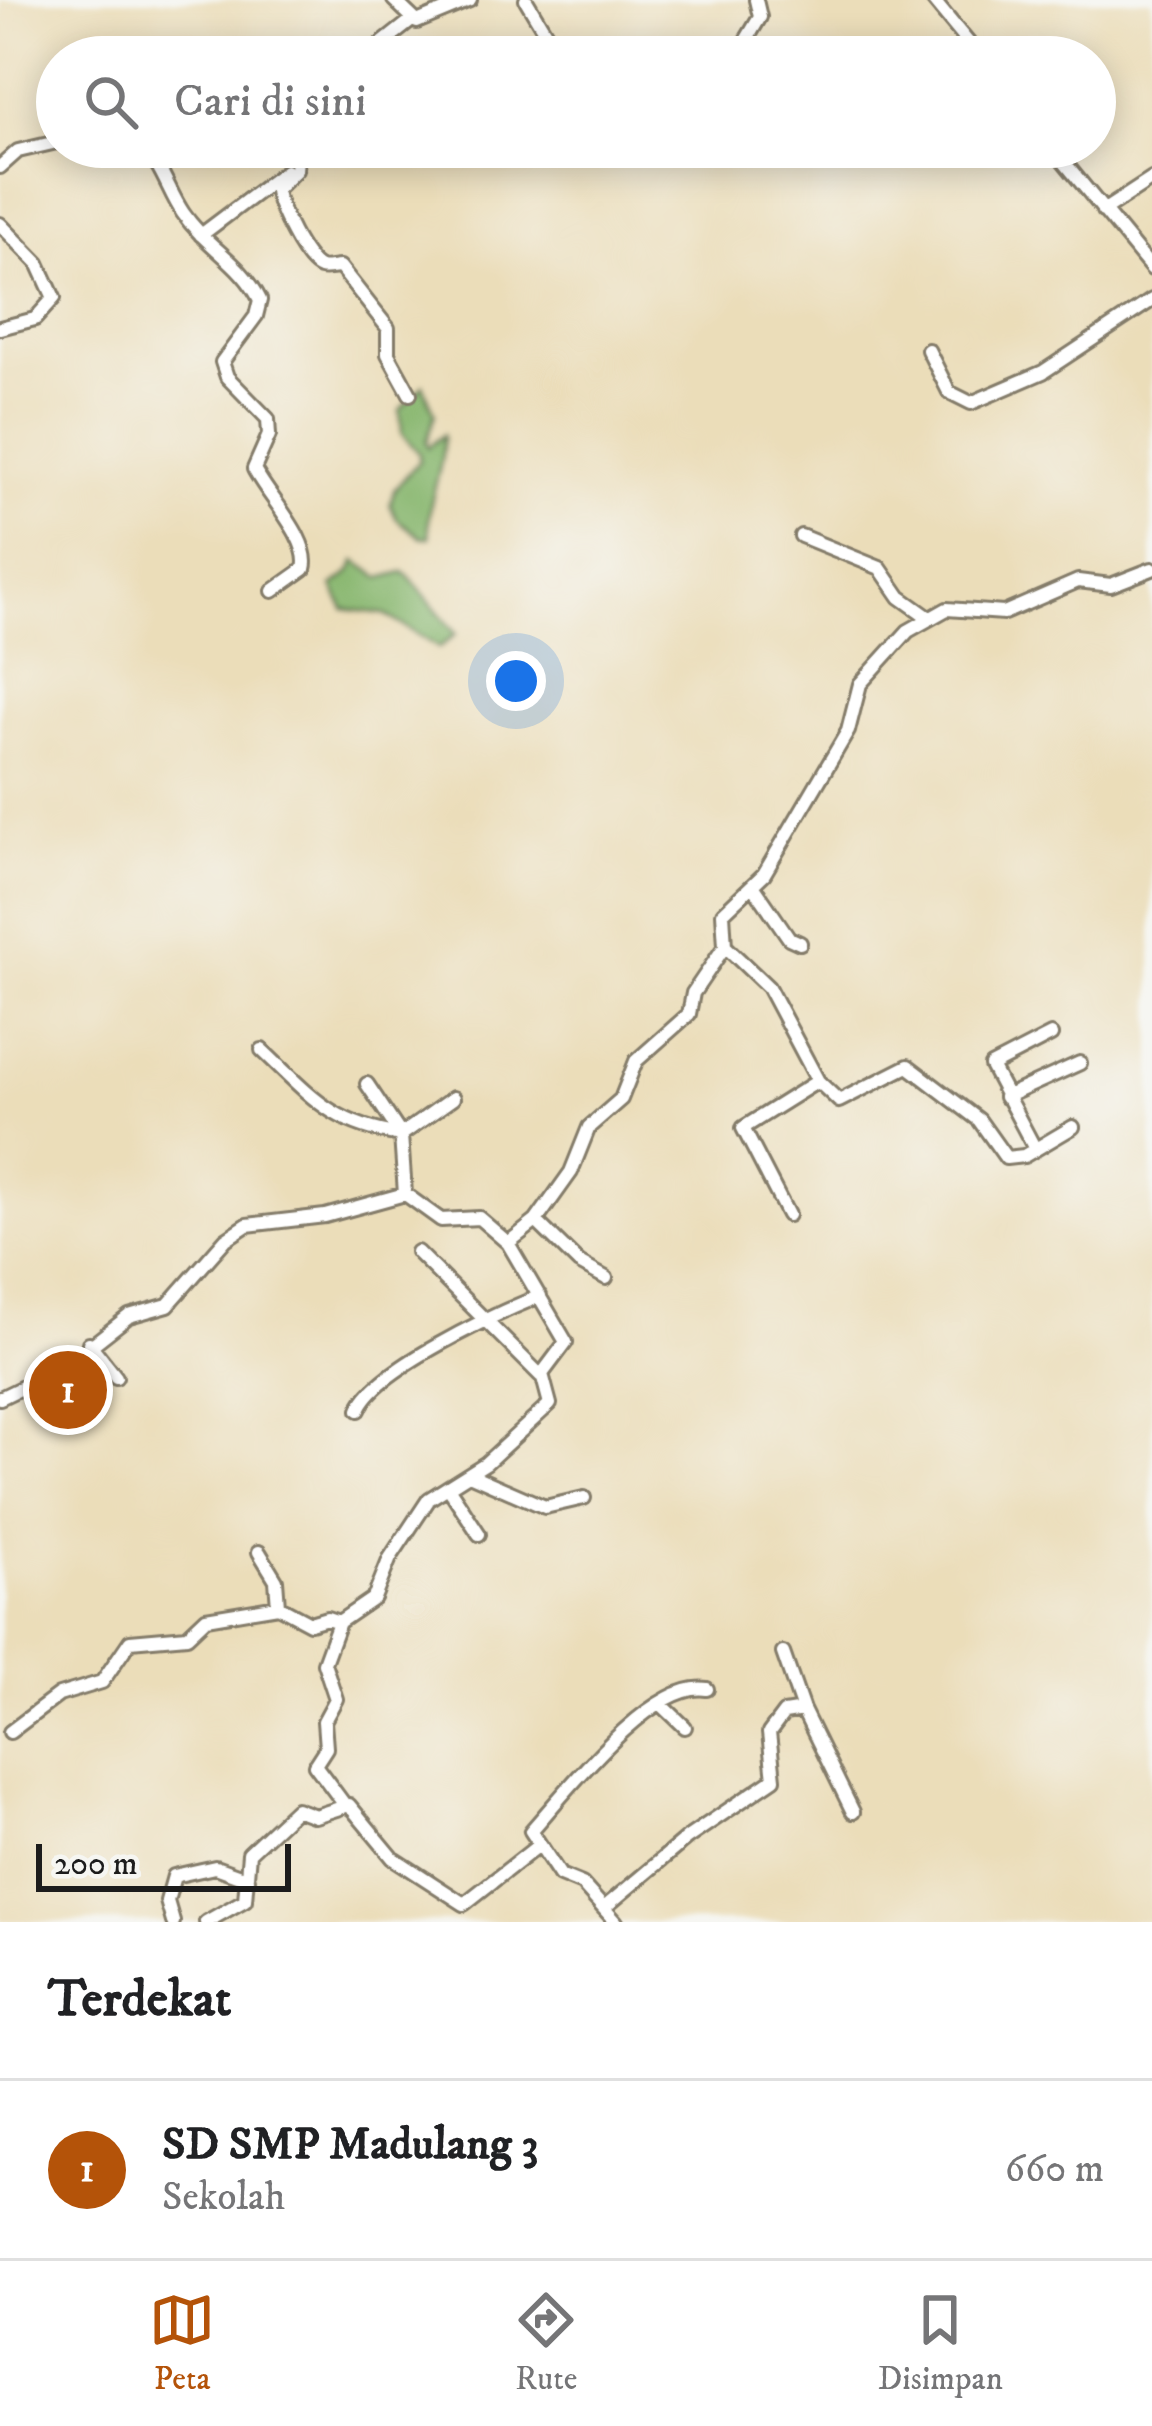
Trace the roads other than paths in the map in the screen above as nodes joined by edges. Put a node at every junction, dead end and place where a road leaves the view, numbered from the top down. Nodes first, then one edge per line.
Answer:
1 (394, 0) edge
2 (470, 0) edge
3 (526, 0) edge
4 (756, 0) edge
5 (933, 0) edge
6 (412, 20) junction
7 (392, 36) edge
8 (547, 36) edge
9 (749, 36) edge
10 (963, 36) edge
11 (36, 147) edge
12 (0, 167) edge
13 (160, 168) edge
14 (282, 168) edge
15 (290, 168) edge
16 (1069, 168) edge
17 (1152, 178) edge
18 (1103, 211) junction
19 (0, 224) edge
20 (201, 235) junction
21 (1152, 269) edge
22 (1152, 300) edge
23 (0, 328) edge
24 (928, 350) dead end
25 (410, 394) dead end
26 (801, 536) dead end
27 (1152, 569) edge
28 (273, 591) dead end
29 (928, 616) junction
30 (754, 887) junction
31 (800, 943) dead end
32 (725, 946) junction
33 (1051, 1035) dead end
34 (262, 1049) dead end
35 (1080, 1063) dead end
36 (818, 1081) junction
37 (368, 1084) dead end
38 (1005, 1096) junction
39 (453, 1097) dead end
40 (1073, 1127) dead end
41 (401, 1135) junction
42 (1035, 1149) junction
43 (405, 1194) junction
44 (788, 1215) dead end
45 (536, 1221) junction
46 (508, 1243) junction
47 (418, 1252) dead end
48 (606, 1278) dead end
49 (540, 1296) junction
50 (482, 1319) junction
51 (89, 1343) junction
52 (542, 1376) junction
53 (116, 1377) dead end
54 (0, 1398) edge
55 (359, 1410) dead end
56 (469, 1474) junction
57 (450, 1490) junction
58 (584, 1498) dead end
59 (478, 1534) dead end
60 (259, 1552) dead end
61 (278, 1606) junction
62 (339, 1622) junction
63 (783, 1653) dead end
64 (706, 1689) dead end
65 (660, 1702) junction
66 (803, 1710) junction
67 (685, 1727) dead end
68 (10, 1732) dead end
69 (344, 1804) junction
70 (853, 1812) dead end
71 (539, 1844) junction
72 (248, 1879) junction
73 (604, 1908) junction
74 (173, 1922) edge
75 (206, 1922) edge
76 (616, 1922) edge

1 - 6 street
2 - 6 street
3 - 8 street
4 - 9 street
5 - 10 street
6 - 7 street
11 - 12 street
13 - 20 street
14 - 20 street
15 - 25 street
16 - 18 street
17 - 18 street
18 - 21 street
19 - 23 street
20 - 28 street
22 - 24 street
26 - 29 street
27 - 29 street
29 - 30 street
30 - 31 street
30 - 32 street
32 - 36 street
32 - 45 street
33 - 38 street
34 - 41 street
35 - 38 street
36 - 42 street
36 - 44 street
37 - 41 street
38 - 42 street
39 - 41 street
40 - 42 street
41 - 43 street
43 - 46 street
43 - 51 street
45 - 46 street
45 - 48 street
46 - 49 street
47 - 50 street
49 - 50 street
49 - 52 street
50 - 52 street
50 - 55 street
51 - 53 street
51 - 54 street
52 - 56 street
56 - 57 street
56 - 58 street
57 - 59 street
57 - 62 street
60 - 61 street
61 - 62 street
61 - 68 street
62 - 69 street
63 - 66 street
64 - 65 street
65 - 67 street
65 - 71 street
66 - 70 street
66 - 73 street
69 - 71 street
69 - 72 street
71 - 73 street
72 - 74 street
72 - 75 street
73 - 76 street

